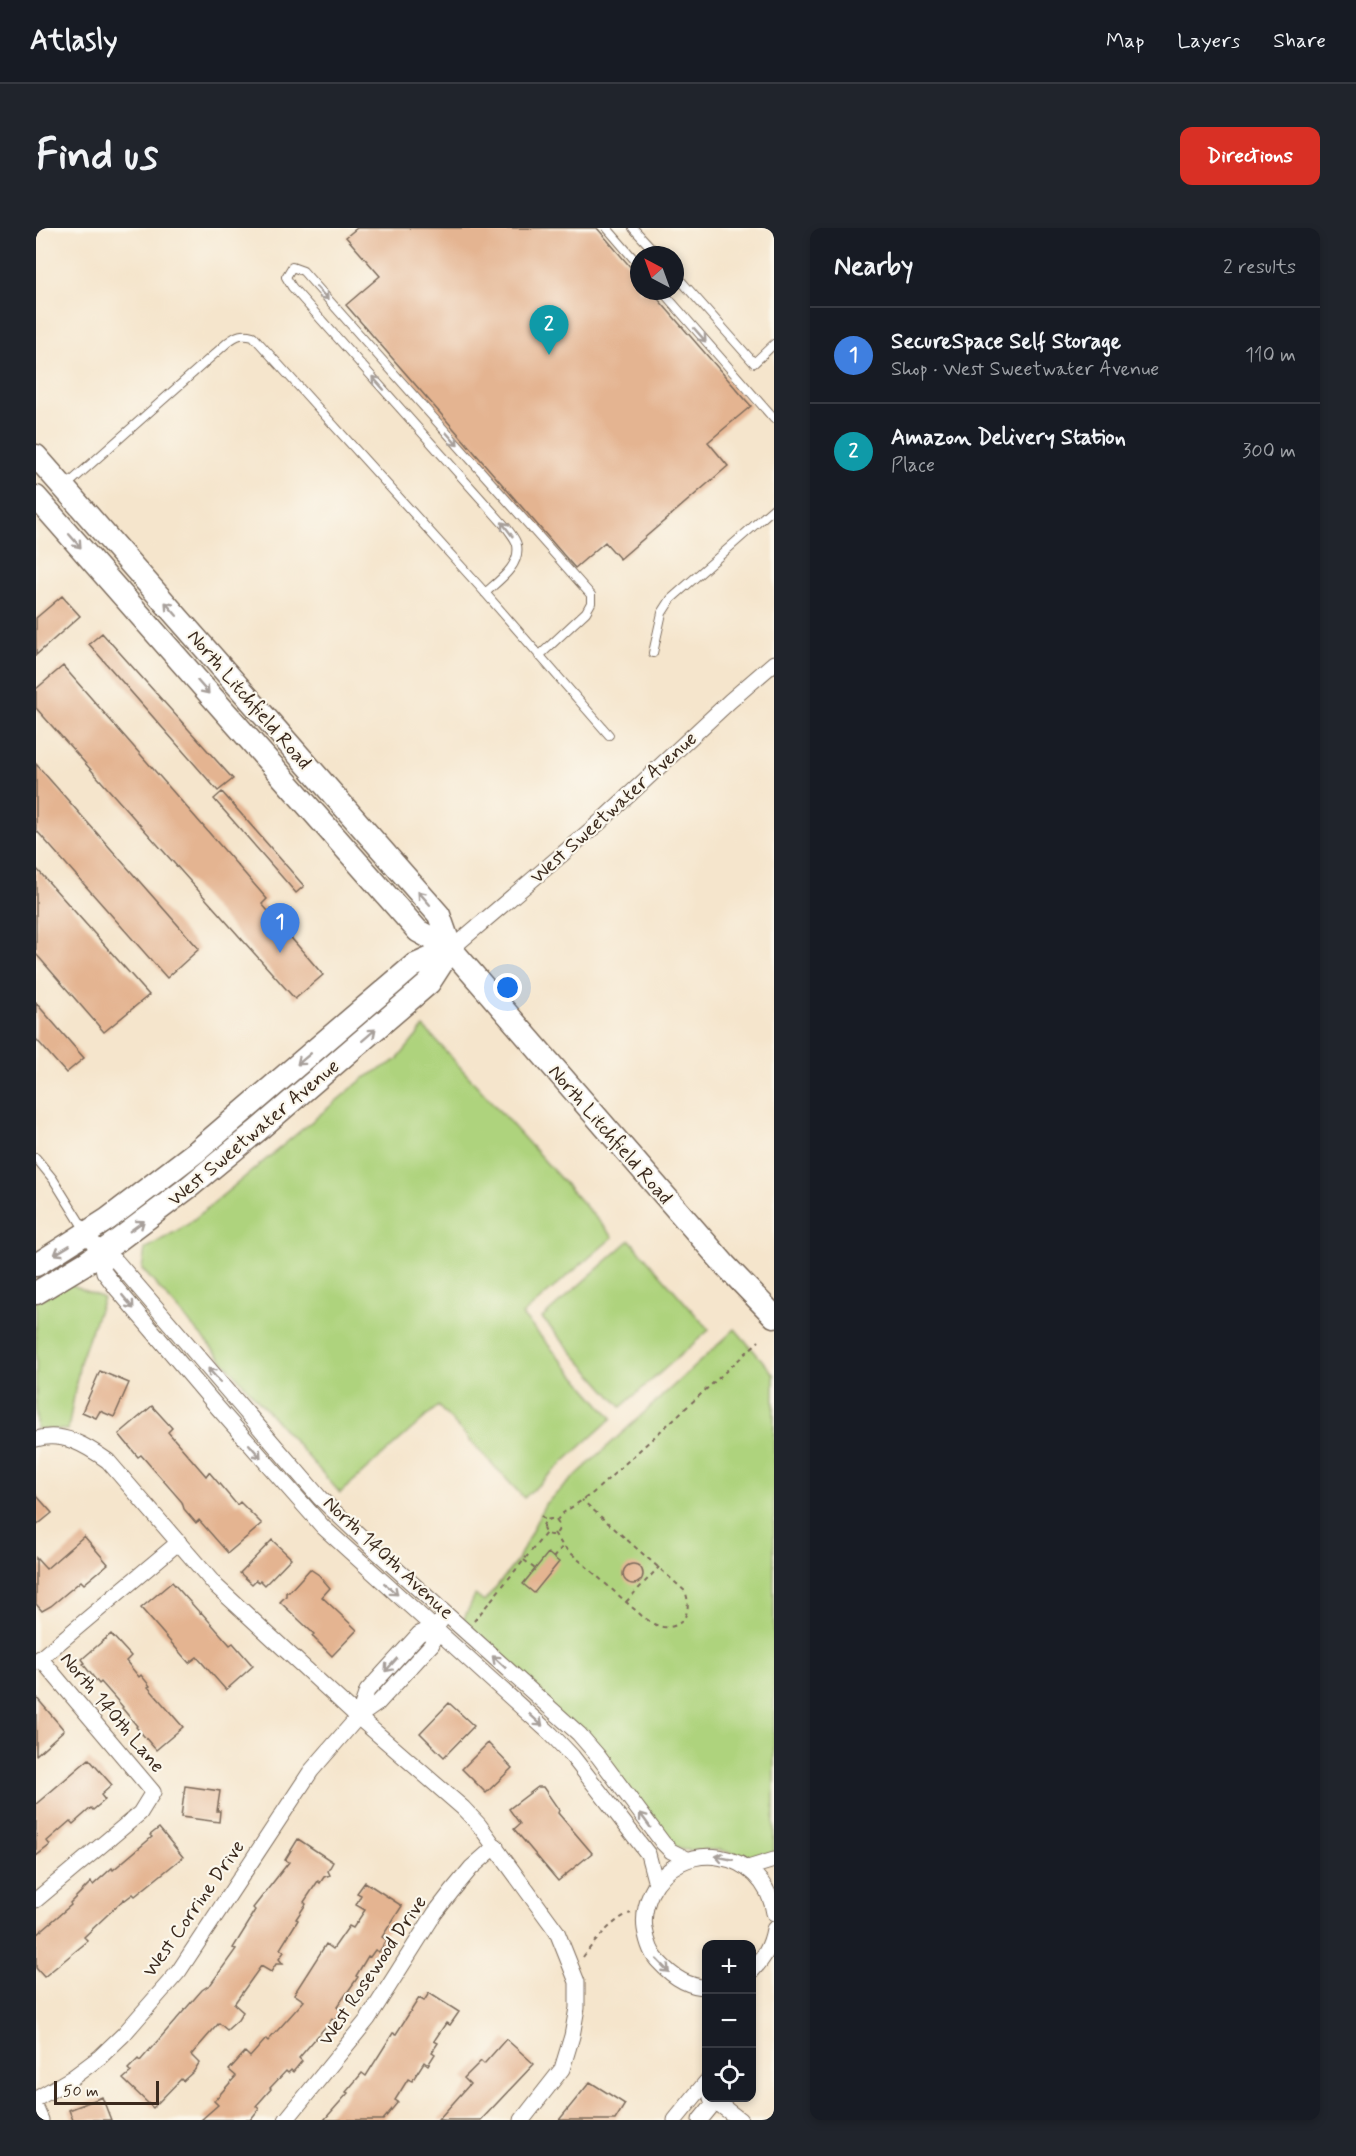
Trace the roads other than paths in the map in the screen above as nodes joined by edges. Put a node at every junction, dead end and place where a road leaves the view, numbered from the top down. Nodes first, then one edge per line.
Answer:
1 (607, 228) edge
2 (633, 228) edge
3 (650, 246) edge
4 (630, 255) edge
5 (684, 284) edge
6 (670, 300) edge
7 (774, 344) edge
8 (774, 419) edge
9 (36, 456) edge
10 (64, 488) junction
11 (36, 497) edge
12 (774, 508) edge
13 (485, 593) junction
14 (653, 653) dead end
15 (539, 656) junction
16 (774, 663) edge
17 (609, 735) dead end
18 (451, 949) junction
19 (36, 1158) edge
20 (86, 1233) junction
21 (100, 1252) junction
22 (36, 1265) edge
23 (36, 1293) edge
24 (774, 1316) edge
25 (36, 1439) edge
26 (179, 1542) junction
27 (446, 1614) junction
28 (435, 1627) junction
29 (38, 1660) edge
30 (358, 1717) junction
31 (496, 1846) junction
32 (687, 1859) junction
33 (774, 1860) edge
34 (748, 1868) junction
35 (656, 1884) junction
36 (36, 1900) edge
37 (773, 1904) edge
38 (774, 1929) edge
39 (756, 1967) edge
40 (702, 1987) edge
41 (36, 2099) edge
42 (702, 2100) edge
43 (707, 2102) edge
44 (719, 2102) edge
45 (36, 2109) edge
46 (41, 2120) edge
47 (286, 2120) edge
48 (522, 2120) edge
49 (675, 2120) edge
50 (700, 2120) edge
51 (740, 2120) edge

1 - 4 lane
2 - 3 lane
5 - 7 lane
6 -> 8 lane
9 - 10 main road, North Litchfield Road
10 - 13 lane
18 -> 10 main road, North Litchfield Road
11 -> 18 main road, North Litchfield Road
12 - 14 lane
13 - 15 lane
13 -> 15 lane
15 - 17 lane
16 - 18 street, West Sweetwater Avenue
18 -> 20 main road, West Sweetwater Avenue
21 -> 18 main road, West Sweetwater Avenue
18 - 24 main road, North Litchfield Road
19 - 20 lane
20 - 21 street, North 140th Avenue
20 -> 22 main road, West Sweetwater Avenue
21 - 23 main road, West Sweetwater Avenue
27 -> 21 street, North 140th Avenue
21 -> 28 street, North 140th Avenue
25 - 26 street
26 - 29 street
26 - 30 street
27 - 28 street, West Corrine Drive
32 -> 27 street, North 140th Avenue
28 - 30 street, West Corrine Drive
28 -> 35 street, North 140th Avenue
29 - 36 street, North 140th Lane
30 - 31 street
30 - 41 street, West Corrine Drive
31 - 47 street, West Rosewood Drive
31 - 48 street
34 -> 32 street
32 - 35 street
33 - 34 street
34 - 37 street
35 -> 40 street
38 - 39 street
42 - 49 street
43 - 50 street
44 - 51 street
45 - 46 street

